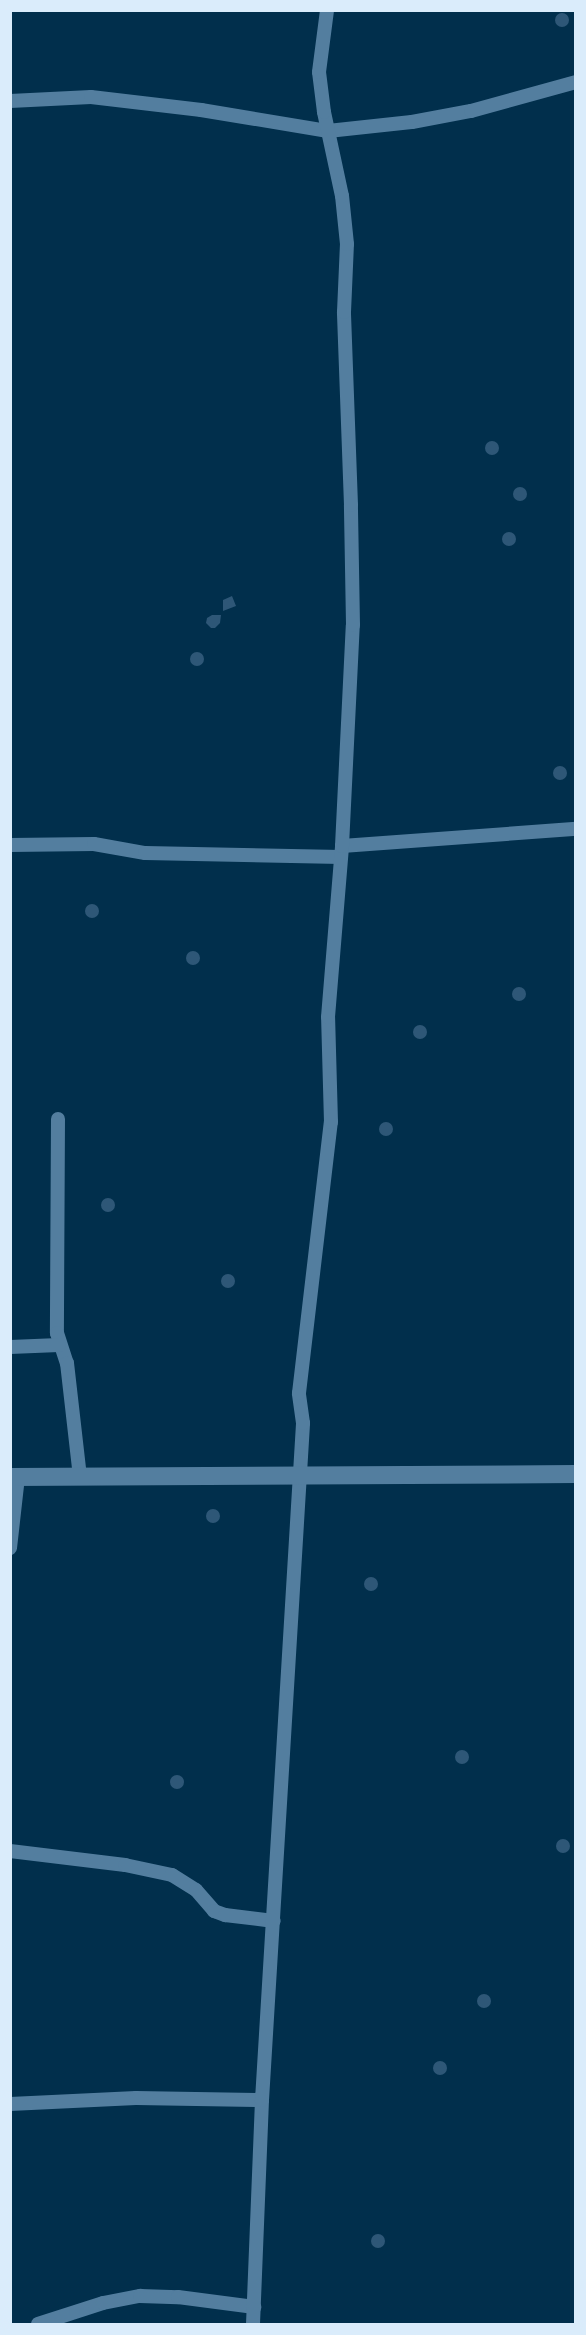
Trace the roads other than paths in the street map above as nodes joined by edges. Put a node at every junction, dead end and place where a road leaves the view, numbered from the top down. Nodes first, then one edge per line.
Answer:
1 (327, 10) edge
2 (576, 82) edge
3 (10, 101) edge
4 (328, 131) junction
5 (576, 829) edge
6 (10, 845) edge
7 (342, 851) junction
8 (58, 1119) dead end
9 (59, 1345) junction
10 (10, 1347) edge
11 (576, 1474) edge
12 (14, 1477) edge
13 (80, 1477) junction
14 (298, 1477) junction
15 (10, 1548) edge
16 (10, 1851) edge
17 (274, 1921) junction
18 (262, 2100) junction
19 (10, 2104) edge
20 (254, 2307) junction
21 (38, 2325) edge
22 (253, 2325) edge

1 - 4 street
2 - 4 street
3 - 4 street
4 - 7 street
5 - 7 street
6 - 7 street
7 - 14 street
8 - 9 street
9 - 10 street
9 - 13 street
11 - 14 street
12 - 13 street
12 - 15 street
13 - 14 street
14 - 17 street
16 - 17 street
17 - 18 street
18 - 19 street
18 - 20 street
20 - 21 street
20 - 22 street

